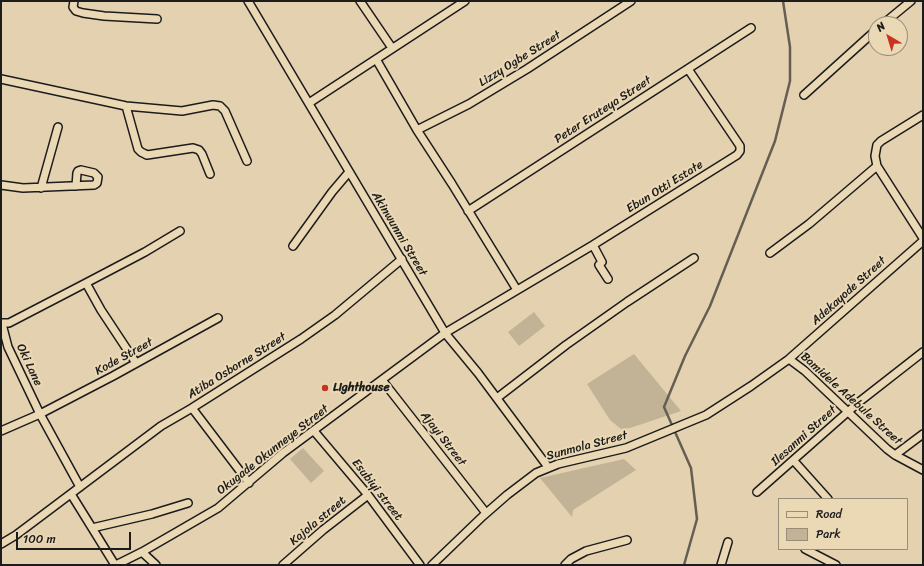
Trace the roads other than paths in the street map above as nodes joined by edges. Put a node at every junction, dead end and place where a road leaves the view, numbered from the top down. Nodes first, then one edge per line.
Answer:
1 (74, 1) edge
2 (248, 1) edge
3 (360, 1) edge
4 (465, 1) edge
5 (631, 1) edge
6 (911, 1) edge
7 (893, 16) edge
8 (157, 19) dead end
9 (751, 28) dead end
10 (868, 37) edge
11 (392, 48) junction
12 (376, 59) junction
13 (688, 69) junction
14 (1, 79) edge
15 (804, 95) dead end
16 (309, 103) junction
17 (126, 106) junction
18 (923, 115) edge
19 (58, 127) dead end
20 (417, 130) junction
21 (247, 161) dead end
22 (877, 166) junction
23 (349, 172) junction
24 (210, 174) dead end
25 (1, 185) edge
26 (76, 186) dead end
27 (41, 188) junction
28 (468, 211) junction
29 (180, 231) dead end
30 (923, 239) edge
31 (593, 245) junction
32 (293, 246) dead end
33 (770, 253) dead end
34 (694, 258) dead end
35 (402, 259) junction
36 (608, 279) dead end
37 (86, 282) junction
38 (517, 290) junction
39 (218, 318) dead end
40 (2, 323) edge
41 (445, 333) junction
42 (923, 352) edge
43 (790, 359) junction
44 (136, 363) junction
45 (382, 380) junction
46 (497, 398) junction
47 (192, 408) junction
48 (848, 411) junction
49 (40, 414) junction
50 (706, 415) joint
51 (1, 431) edge
52 (314, 431) junction
53 (923, 434) edge
54 (895, 455) junction
55 (794, 460) junction
56 (548, 467) junction
57 (923, 470) edge
58 (249, 482) junction
59 (80, 487) junction
60 (757, 492) dead end
61 (71, 494) junction
62 (368, 495) junction
63 (827, 498) edge
64 (188, 502) dead end
65 (486, 513) junction
66 (92, 528) junction
67 (627, 540) dead end
68 (728, 542) dead end
69 (1, 544) edge
70 (807, 550) edge
71 (142, 552) junction
72 (115, 565) edge
73 (156, 565) edge
74 (284, 565) edge
75 (420, 565) edge
76 (432, 565) edge
77 (565, 565) edge
78 (721, 565) edge
79 (836, 565) edge

1 - 8 street
2 - 16 street, Akinwunmi Street
3 - 11 street
4 - 11 street
5 - 20 street, Lizzy Ogbe Street
6 - 7 street
9 - 13 street, Peter Eruteya Street
10 - 15 street
11 - 12 street
12 - 16 street
12 - 20 street
13 - 28 street, Peter Eruteya Street
13 - 31 street, Ebun Otti Estate
14 - 17 street
16 - 23 street, Akinwunmi Street
17 - 21 street
17 - 24 street
18 - 22 street
19 - 27 street
20 - 28 street
22 - 30 street
22 - 33 street
23 - 32 street
23 - 35 street, Akinwunmi Street
25 - 27 street
26 - 27 street
28 - 38 street
29 - 37 street
30 - 43 street, Adekayode Street
31 - 36 street
31 - 38 street, Ebun Otti Estate
34 - 46 street
35 - 41 street, Akinwunmi Street
35 - 47 street, Atiba Osborne Street
37 - 40 street
37 - 44 street
38 - 41 street, Okugade Okunneye Street
39 - 44 street, Kode Street
40 - 49 street, Oki Lane
41 - 45 street, Okugade Okunneye Street
41 - 46 street, Akinwunmi Street
42 - 48 street, Ilesanmi Street
43 - 48 street, Bamidele Adebule Street
43 - 50 street, Bamidele Adebule Street
44 - 49 street, Kode Street
45 - 52 street, Okugade Okunneye Street
45 - 65 street, Ajayi Street
46 - 56 street, Akinwunmi Street
47 - 58 street
47 - 59 street, Atiba Osborne Street
48 - 54 street, Bamidele Adebule Street
48 - 55 street, Ilesanmi Street
49 - 51 street, Kode Street
49 - 59 street, Oki Lane
50 - 56 street, Sunmola Street
52 - 58 street, Okugade Okunneye Street
52 - 62 street, Esubiyi street
53 - 54 street
54 - 57 street, Bamidele Adebule Street
55 - 60 street, Ilesanmi Street
55 - 63 street
56 - 65 street, Sunmola Street
58 - 71 street, Okugade Okunneye Street
59 - 61 street, Atiba Osborne Street
61 - 66 street
61 - 69 street, Atiba Osborne Street
62 - 74 street, Kajola street
62 - 75 street, Esubiyi street
64 - 66 street
65 - 76 street, Sunmola Street
66 - 72 street
67 - 77 street
68 - 78 street
70 - 79 street
71 - 72 street, Okugade Okunneye Street
71 - 73 street

